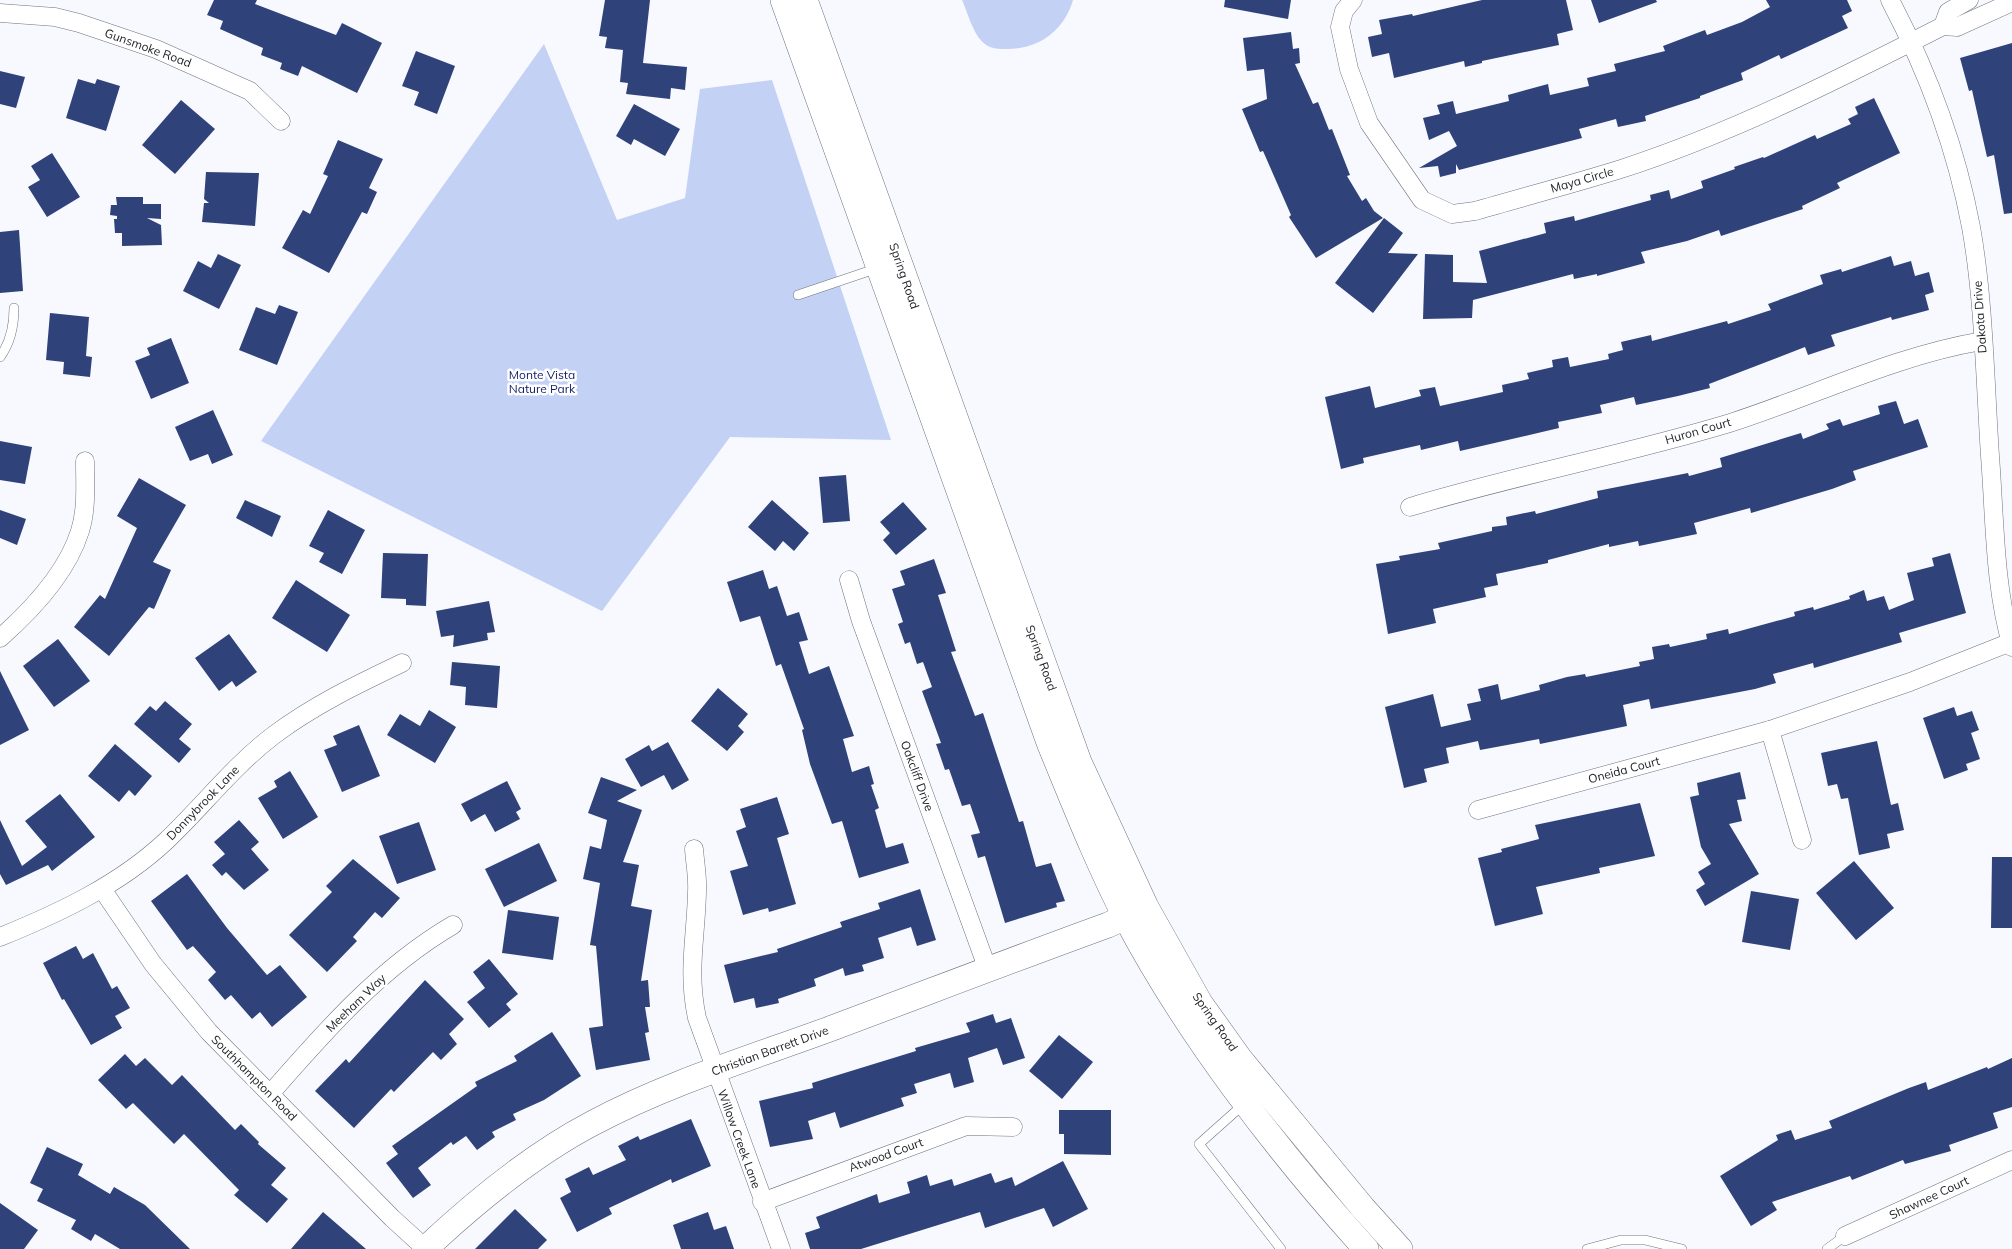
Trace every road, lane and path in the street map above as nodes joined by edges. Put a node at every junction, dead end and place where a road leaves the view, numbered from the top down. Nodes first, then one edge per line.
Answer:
1 (782, 0) edge
2 (805, 0) edge
3 (1354, 0) edge
4 (1890, 0) edge
5 (1969, 0) edge
6 (2003, 3) edge
7 (0, 13) edge
8 (1943, 26) junction
9 (1912, 42) junction
10 (281, 121) dead end
11 (878, 268) junction
12 (798, 295) dead end
13 (14, 308) dead end
14 (1982, 341) junction
15 (0, 357) edge
16 (85, 461) dead end
17 (1410, 507) dead end
18 (849, 580) dead end
19 (0, 638) edge
20 (2011, 645) edge
21 (402, 663) dead end
22 (1770, 730) junction
23 (1478, 810) dead end
24 (1802, 840) dead end
25 (694, 849) dead end
26 (102, 889) junction
27 (1136, 912) junction
28 (453, 925) dead end
29 (0, 937) edge
30 (988, 970) junction
31 (715, 1071) junction
32 (270, 1094) junction
33 (1245, 1103) junction
34 (1013, 1127) dead end
35 (2012, 1160) edge
36 (762, 1202) junction
37 (1845, 1236) joint
38 (426, 1249) edge
39 (782, 1249) edge
40 (1281, 1249) edge
41 (1366, 1249) edge
42 (1400, 1249) edge
43 (1587, 1249) edge
44 (1682, 1249) edge
45 (1827, 1249) edge

1 - 11 main road, Spring Road
2 - 27 main road, Spring Road
3 - 9 street, Maya Circle
4 - 9 street, Dakota Drive
5 - 8 street, Maya Circle
6 - 8 street, Maya Circle
7 - 10 street, Gunsmoke Road
8 - 9 street, Maya Circle
9 - 14 street, Dakota Drive
11 - 12 lane
11 - 27 main road, Spring Road
13 - 15 lane
14 - 17 street, Huron Court
14 - 20 street, Dakota Drive
16 - 19 street
18 - 30 street, Oakcliff Drive
20 - 22 street, Oneida Court
21 - 26 street, Donnybrook Lane
22 - 23 street, Oneida Court
22 - 24 street
25 - 31 street, Willow Creek Lane
26 - 29 street, Donnybrook Lane
26 - 32 street, Southhampton Road
27 - 30 main road, Christian Barrett Drive
27 - 33 main road, Spring Road
27 - 42 main road, Spring Road
28 - 32 street, Meeham Way
30 - 31 main road, Christian Barrett Drive
31 - 36 street, Willow Creek Lane
31 - 38 main road, Christian Barrett Drive
32 - 38 street, Southhampton Road
33 - 40 lane
33 - 41 main road, Spring Road
34 - 36 street, Atwood Court
35 - 37 street, Shawnee Court
36 - 39 street, Willow Creek Lane
37 - 45 lane
43 - 44 lane

